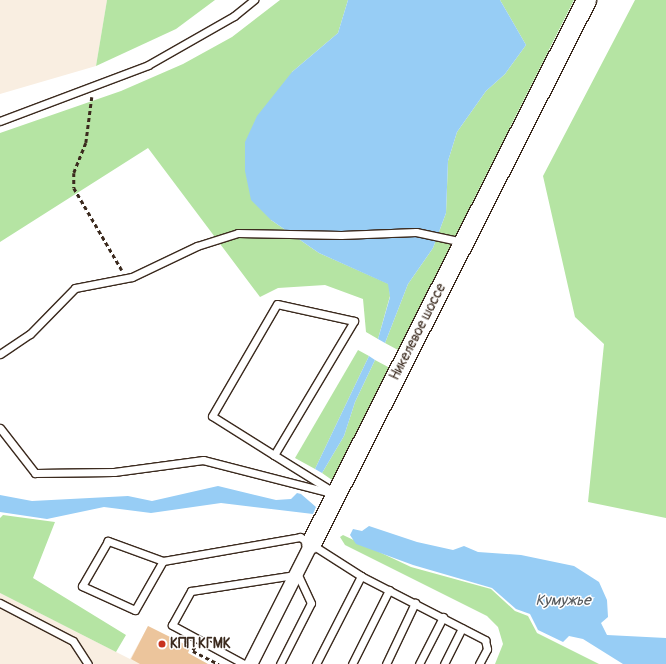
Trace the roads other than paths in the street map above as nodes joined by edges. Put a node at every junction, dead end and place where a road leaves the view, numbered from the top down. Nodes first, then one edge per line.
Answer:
1 (254, 0) edge
2 (586, 0) edge
3 (0, 122) edge
4 (464, 242) junction
5 (0, 354) edge
6 (0, 428) edge
7 (274, 455) junction
8 (337, 494) junction
9 (311, 543) junction
10 (162, 561) junction
11 (295, 573) junction
12 (361, 576) junction
13 (389, 590) junction
14 (0, 603) edge
15 (415, 603) junction
16 (443, 617) junction
17 (462, 628) junction
18 (88, 664) edge
19 (244, 664) edge
20 (250, 664) edge
21 (280, 664) edge
22 (316, 664) edge
23 (352, 664) edge
24 (386, 664) edge
25 (419, 664) edge
26 (444, 664) edge
27 (479, 664) edge

1 - 3 lane
2 - 4 street, Никелевое шоссе
4 - 5 lane
4 - 8 street, Никелевое шоссе
6 - 8 lane
7 - 7 lane
7 - 8 lane
8 - 9 street, Никелевое шоссе
9 - 10 lane
9 - 11 street, Никелевое шоссе
9 - 12 lane
10 - 10 lane
11 - 19 lane
11 - 20 street, Никелевое шоссе
11 - 21 lane
12 - 13 lane
12 - 22 lane
13 - 15 lane
13 - 23 lane
14 - 18 lane
15 - 16 lane
15 - 24 lane
16 - 17 lane
16 - 25 lane
17 - 26 lane
17 - 27 lane

